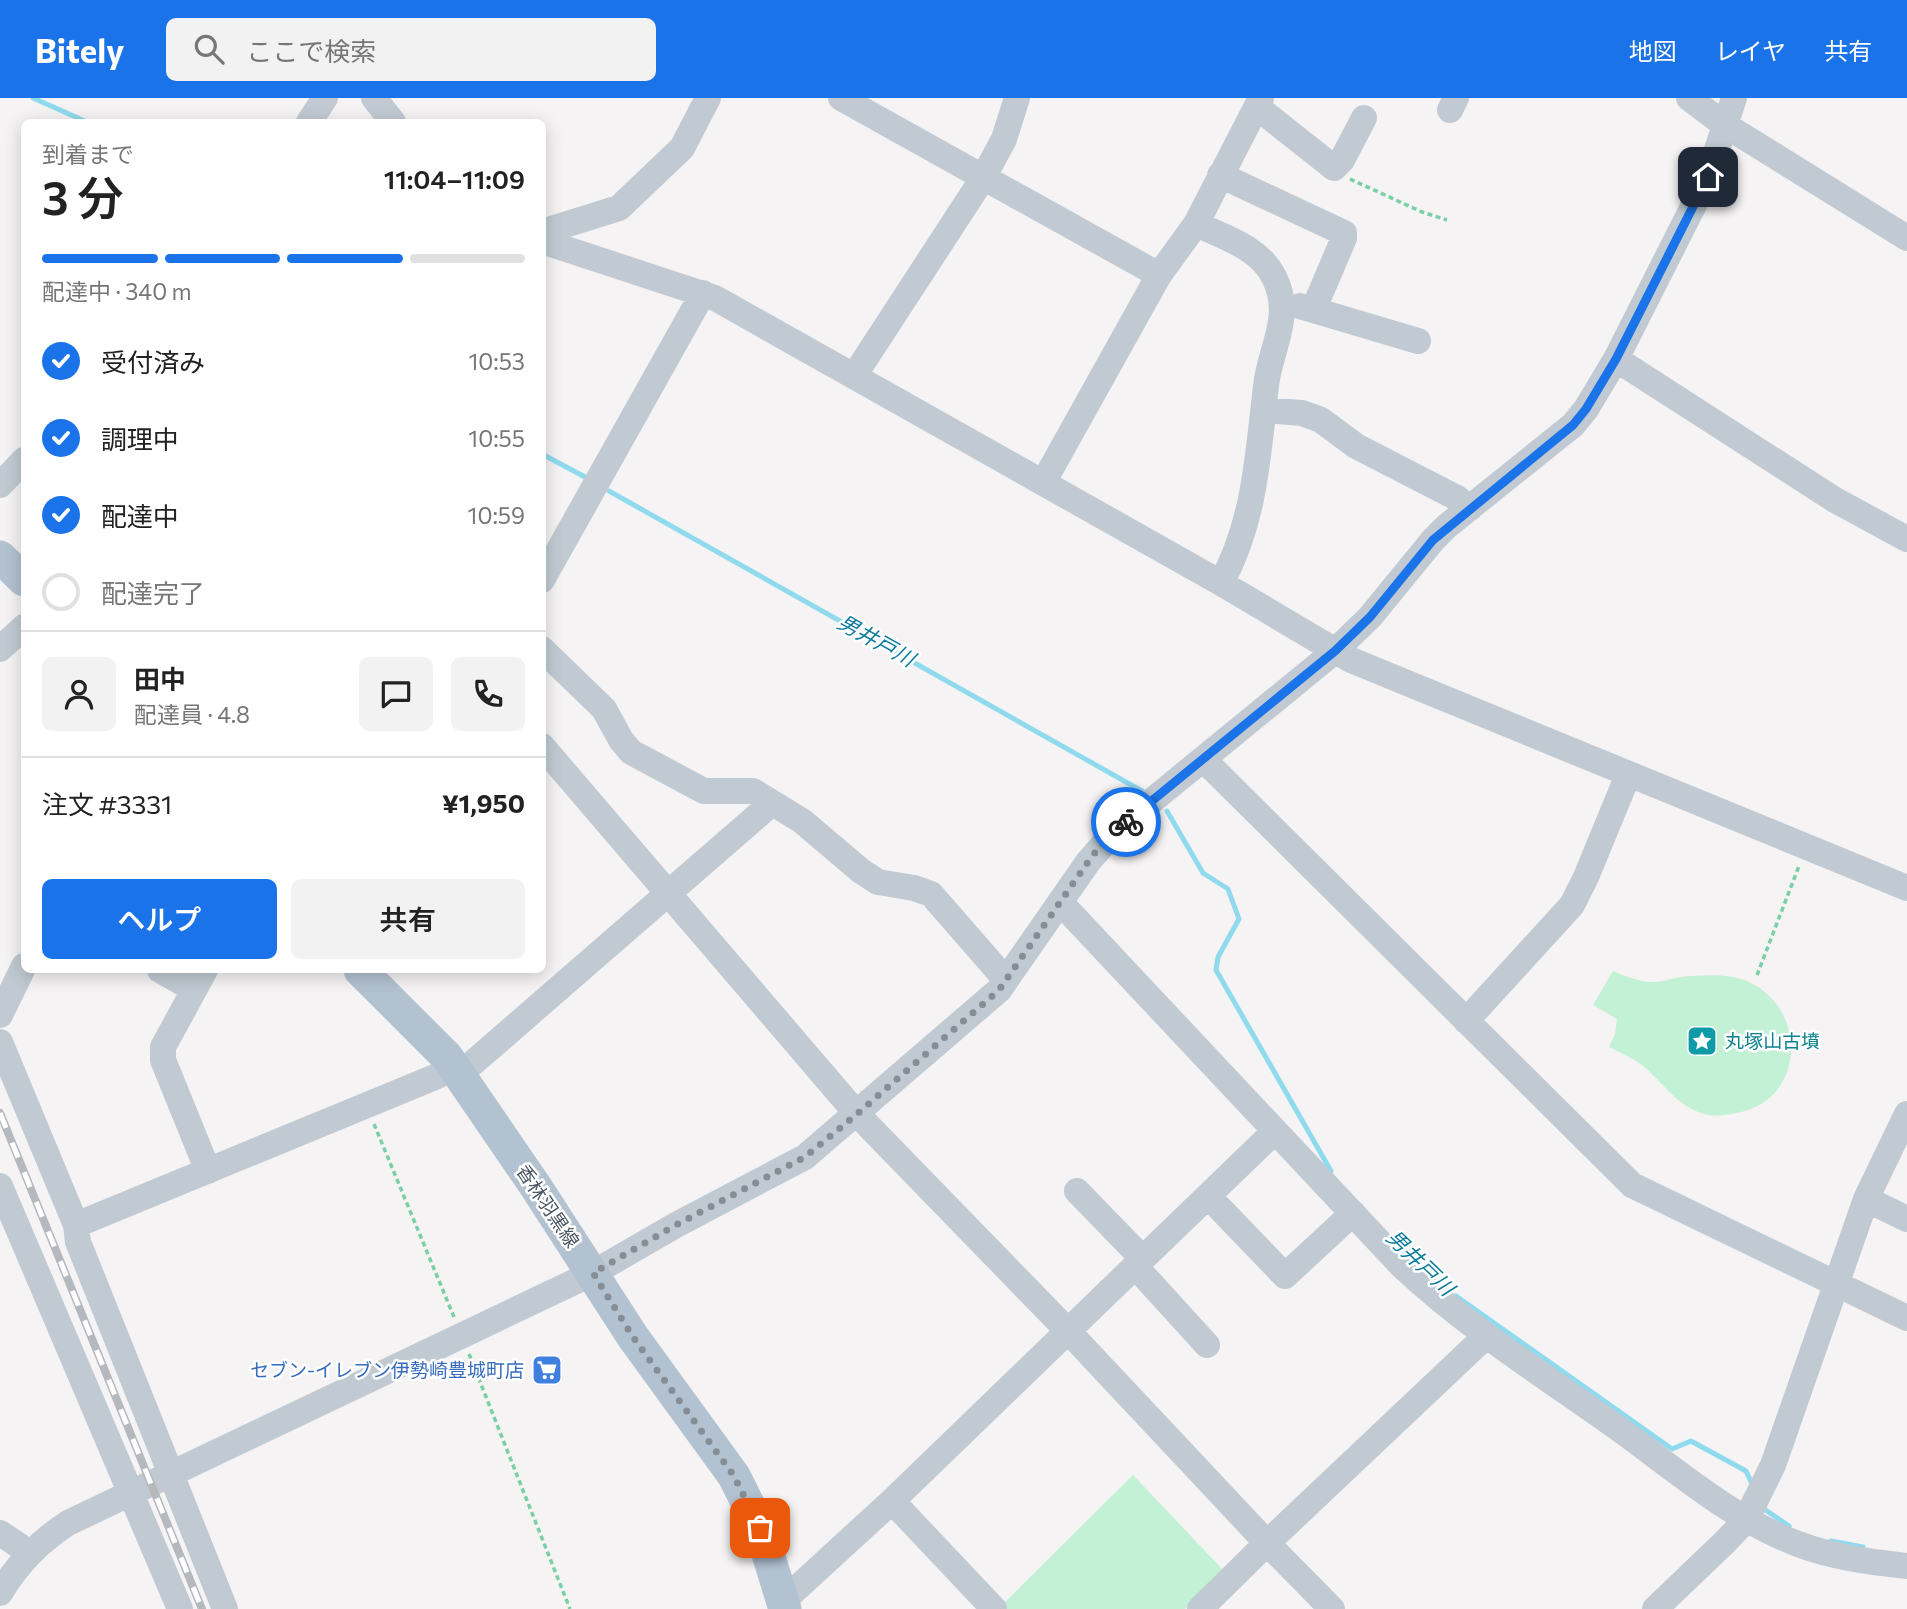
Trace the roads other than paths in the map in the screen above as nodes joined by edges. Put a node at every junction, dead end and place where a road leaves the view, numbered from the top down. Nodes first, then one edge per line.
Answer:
1 (325, 98) edge
2 (374, 98) edge
3 (708, 98) edge
4 (841, 98) edge
5 (1017, 98) edge
6 (1689, 98) edge
7 (1734, 98) edge
8 (1259, 102) edge
9 (1364, 118) dead end
10 (311, 119) edge
11 (391, 119) edge
12 (1725, 125) junction
13 (1220, 175) junction
14 (983, 178) junction
15 (1196, 224) junction
16 (546, 231) edge
17 (1907, 238) edge
18 (546, 241) edge
19 (1159, 275) junction
20 (703, 293) junction
21 (1281, 303) junction
22 (1316, 310) junction
23 (1418, 341) dead end
24 (1616, 359) junction
25 (854, 376) junction
26 (1264, 410) junction
27 (21, 463) edge
28 (1043, 483) junction
29 (0, 485) edge
30 (1470, 508) junction
31 (1907, 538) edge
32 (0, 557) edge
33 (546, 573) edge
34 (21, 577) edge
35 (1221, 583) junction
36 (21, 630) edge
37 (0, 649) edge
38 (1335, 651) junction
39 (546, 653) edge
40 (546, 751) edge
41 (1203, 759) junction
42 (1628, 775) junction
43 (772, 803) junction
44 (1907, 888) edge
45 (669, 893) junction
46 (1060, 902) junction
47 (21, 972) edge
48 (173, 973) edge
49 (363, 973) edge
50 (199, 979) edge
51 (1006, 980) junction
52 (0, 1015) edge
53 (1466, 1021) junction
54 (0, 1042) edge
55 (457, 1071) junction
56 (857, 1114) junction
57 (1907, 1115) edge
58 (1275, 1131) junction
59 (208, 1171) junction
60 (1076, 1191) dead end
61 (1208, 1196) junction
62 (2, 1198) edge
63 (1866, 1199) junction
64 (1353, 1213) junction
65 (1907, 1219) edge
66 (76, 1225) junction
67 (1139, 1263) junction
68 (593, 1273) junction
69 (1836, 1283) junction
70 (1907, 1318) edge
71 (1067, 1330) junction
72 (1486, 1336) junction
73 (1207, 1345) dead end
74 (170, 1473) junction
75 (131, 1492) junction
76 (892, 1501) junction
77 (1746, 1520) junction
78 (0, 1533) edge
79 (1266, 1543) junction
80 (30, 1553) junction
81 (1907, 1566) edge
82 (0, 1593) edge
83 (784, 1605) edge
84 (180, 1609) edge
85 (225, 1609) edge
86 (994, 1609) edge
87 (1200, 1609) edge
88 (1332, 1609) edge
89 (1655, 1609) edge

1 - 10 street
2 - 11 street
3 - 16 street
4 - 14 street
5 - 14 street
6 - 12 street
7 - 12 street
8 - 9 street
8 - 13 street
12 - 17 street
12 - 24 street
13 - 15 street
13 - 22 street
14 - 19 street
14 - 25 street
15 - 19 street
15 - 21 street
18 - 20 street
19 - 28 street
20 - 25 street
20 - 33 street
21 - 22 street
21 - 26 street
22 - 23 street
24 - 30 street
24 - 31 street
25 - 28 street
26 - 30 street
26 - 35 street
27 - 29 street
28 - 35 street
30 - 38 street
32 - 34 main road
35 - 38 street
36 - 37 street
38 - 41 street
38 - 42 street
39 - 43 street
40 - 45 street
41 - 46 street
41 - 53 street
42 - 44 street
42 - 53 street
43 - 45 street
43 - 51 street
45 - 55 street
45 - 56 street
46 - 51 street
46 - 58 street
47 - 52 street
48 - 50 street
49 - 55 main road, 香林羽黒線
50 - 59 street
51 - 56 street
53 - 69 street
54 - 66 street
55 - 59 street
55 - 68 main road, 香林羽黒線
56 - 68 street
56 - 71 street
57 - 63 street
58 - 61 street
58 - 64 street
59 - 66 street
60 - 67 street
61 - 64 street
61 - 67 street
62 - 75 street
63 - 65 street
63 - 69 street
64 - 72 street
66 - 74 street
67 - 71 street
67 - 73 street
68 - 74 street
68 - 83 main road, 香林羽黒線
69 - 70 street
69 - 77 street
71 - 76 street
71 - 79 street
72 - 77 street
72 - 79 street
74 - 75 street
74 - 85 street
75 - 80 street
75 - 84 street
76 - 83 street
76 - 86 street
77 - 81 street
77 - 89 street
78 - 80 street
79 - 87 street
79 - 88 street
80 - 82 street

